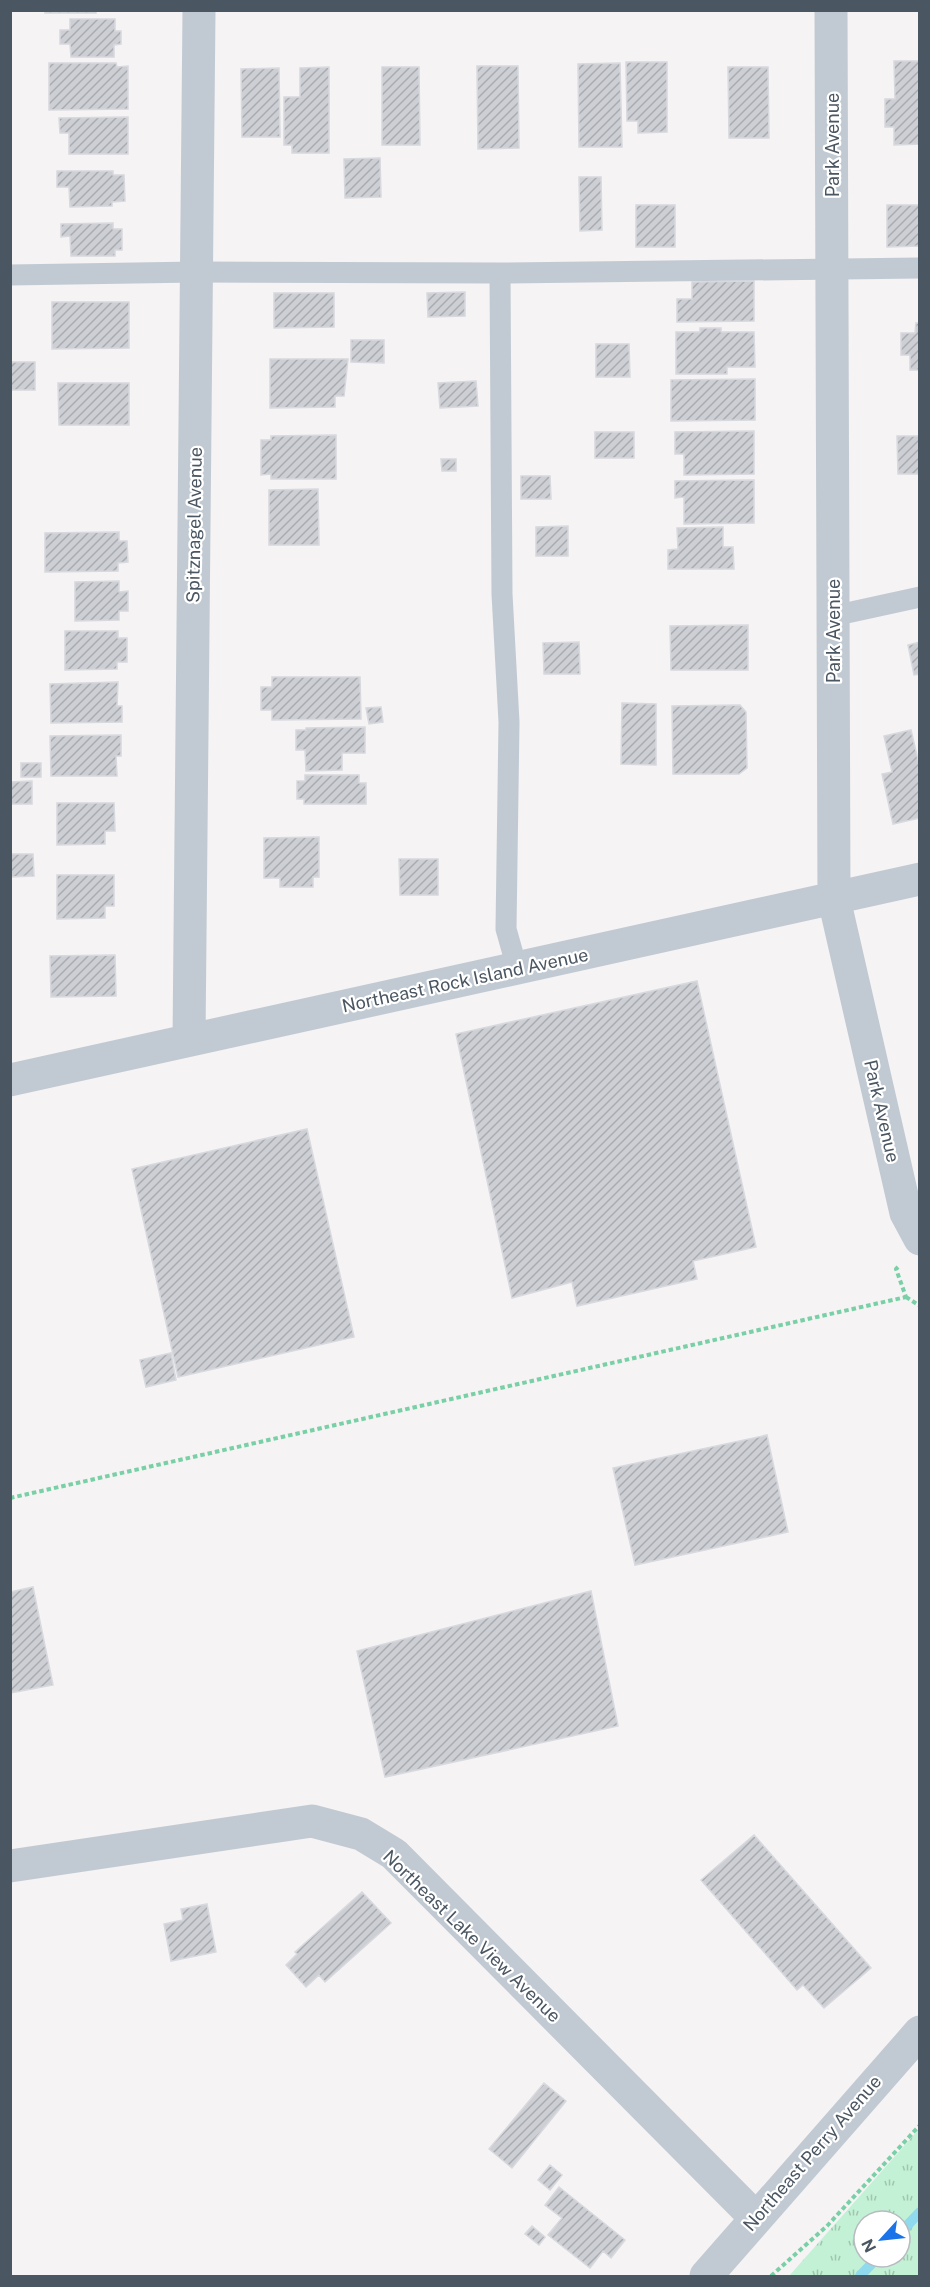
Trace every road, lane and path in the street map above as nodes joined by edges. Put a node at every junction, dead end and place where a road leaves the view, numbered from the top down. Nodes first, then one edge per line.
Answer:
1 (199, 10) edge
2 (831, 10) edge
3 (920, 268) edge
4 (832, 270) junction
5 (197, 272) junction
6 (500, 273) junction
7 (10, 275) edge
8 (920, 597) edge
9 (833, 616) junction
10 (920, 879) edge
11 (834, 899) junction
12 (517, 968) junction
13 (189, 1041) junction
14 (10, 1080) edge
15 (912, 1231) edge
16 (906, 1297) junction
17 (920, 1306) edge
18 (10, 1498) edge
19 (10, 1866) edge
20 (920, 2032) edge
21 (920, 2125) edge
22 (755, 2217) junction
23 (706, 2277) edge
24 (771, 2277) edge

1 - 5 street, Spitznagel Avenue
2 - 4 street, Park Avenue
3 - 4 lane
4 - 6 lane
4 - 9 street, Park Avenue
5 - 6 lane
5 - 7 lane
5 - 13 street, Spitznagel Avenue
6 - 12 lane
8 - 9 lane
9 - 11 street, Park Avenue
10 - 11 street, Northeast Rock Island Avenue
11 - 12 street, Northeast Rock Island Avenue
11 - 15 street, Park Avenue
12 - 13 street, Northeast Rock Island Avenue
13 - 14 street, Northeast Rock Island Avenue
15 - 16 path
16 - 17 path
16 - 18 path
19 - 22 street, Northeast Lake View Avenue
20 - 22 street, Northeast Perry Avenue
21 - 24 path
22 - 23 street, Northeast Perry Avenue

